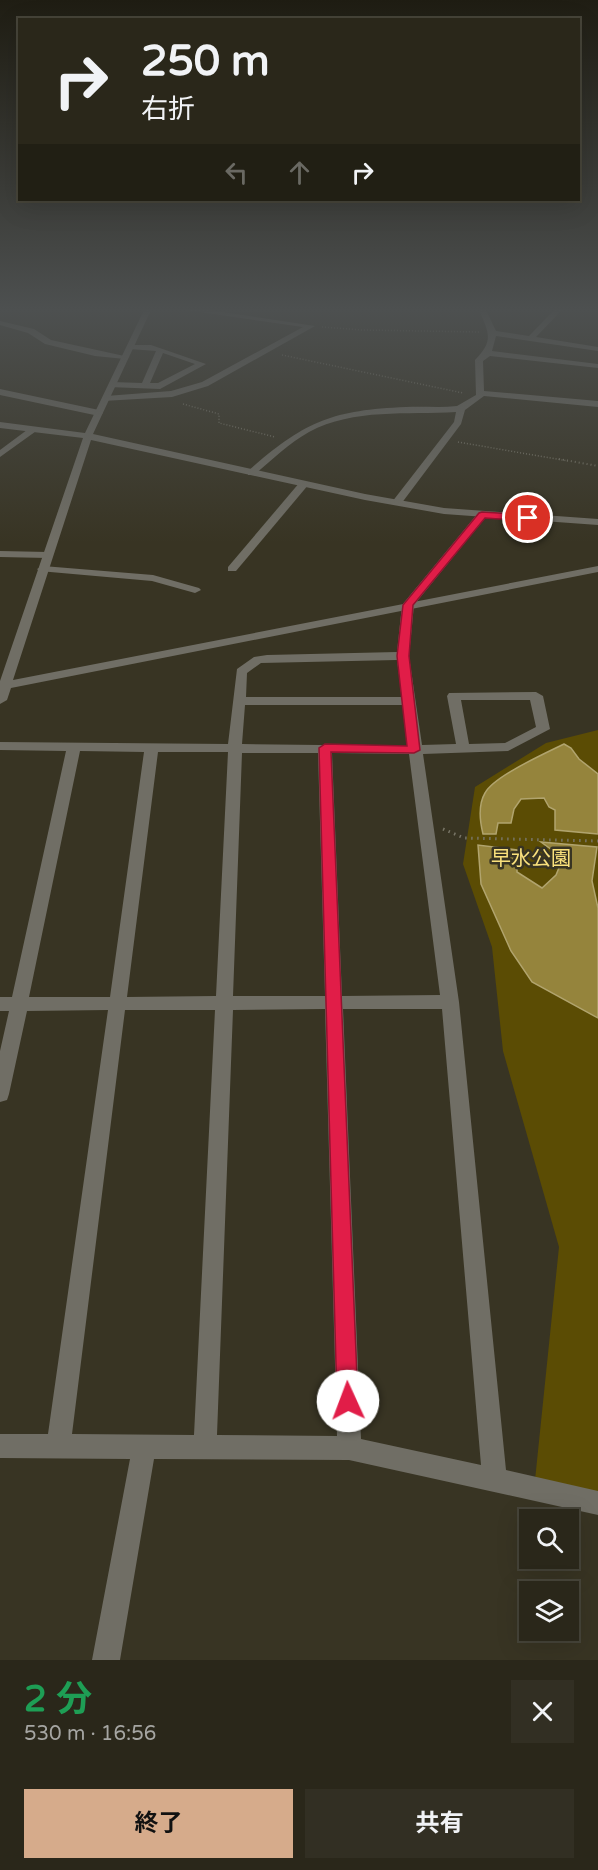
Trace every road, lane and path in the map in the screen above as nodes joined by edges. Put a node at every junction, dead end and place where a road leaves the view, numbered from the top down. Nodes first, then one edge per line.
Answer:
1 (111, 387) edge
2 (190, 387) edge
3 (443, 387) edge
4 (480, 387) edge
5 (0, 392) edge
6 (158, 395) junction
7 (480, 395) junction
8 (106, 399) junction
9 (598, 404) edge
10 (461, 408) junction
11 (99, 412) junction
12 (0, 424) edge
13 (34, 429) junction
14 (88, 436) junction
15 (288, 440) junction
16 (444, 440) junction
17 (0, 454) edge
18 (598, 466) edge
19 (251, 473) junction
20 (304, 484) junction
21 (397, 502) junction
22 (482, 515) junction
23 (598, 522) edge
24 (0, 554) edge
25 (48, 555) junction
26 (43, 569) junction
27 (232, 569) dead end
28 (598, 569) edge
29 (195, 590) dead end
30 (408, 605) junction
31 (403, 656) junction
32 (2, 685) edge
33 (0, 700) edge
34 (239, 701) junction
35 (408, 701) junction
36 (0, 746) edge
37 (74, 746) junction
38 (152, 747) junction
39 (236, 748) junction
40 (325, 748) junction
41 (464, 748) junction
42 (414, 750) junction
43 (464, 838) dead end
44 (598, 841) edge
45 (450, 1002) junction
46 (224, 1003) junction
47 (334, 1003) junction
48 (0, 1004) edge
49 (19, 1004) junction
50 (117, 1004) junction
51 (0, 1094) edge
52 (0, 1446) edge
53 (58, 1446) junction
54 (144, 1447) junction
55 (205, 1447) junction
56 (349, 1448) junction
57 (495, 1481) junction
58 (598, 1503) edge
59 (106, 1660) edge

1 - 8 street
2 - 6 street
3 - 7 path
4 - 7 street
5 - 11 street
6 - 8 street
6 - 15 path
7 - 9 street
7 - 10 street
8 - 11 street
10 - 15 street
10 - 16 street
11 - 14 street
12 - 13 street
13 - 14 street
13 - 17 street
14 - 19 street
14 - 25 street
15 - 19 street
16 - 18 path
16 - 21 street
19 - 20 street
20 - 21 street
20 - 27 street
21 - 22 street
22 - 23 street
22 - 30 street
24 - 25 street
25 - 26 street
26 - 29 street
26 - 32 street
28 - 30 street
30 - 31 street
30 - 32 street
31 - 34 street
31 - 35 street
32 - 33 street
34 - 35 street
34 - 39 street
35 - 42 street
36 - 37 street
37 - 38 street
37 - 49 street
38 - 39 street
38 - 50 street
39 - 40 street
39 - 46 street
40 - 42 street
40 - 47 street
41 - 41 street
41 - 42 street
42 - 45 street
43 - 44 path
45 - 47 street
45 - 57 street
46 - 47 street
46 - 50 street
46 - 55 street
47 - 56 street
48 - 49 street
49 - 50 street
49 - 51 street
50 - 53 street
52 - 53 street
53 - 54 street
54 - 55 street
54 - 59 street
55 - 56 street
56 - 57 street
57 - 58 street

